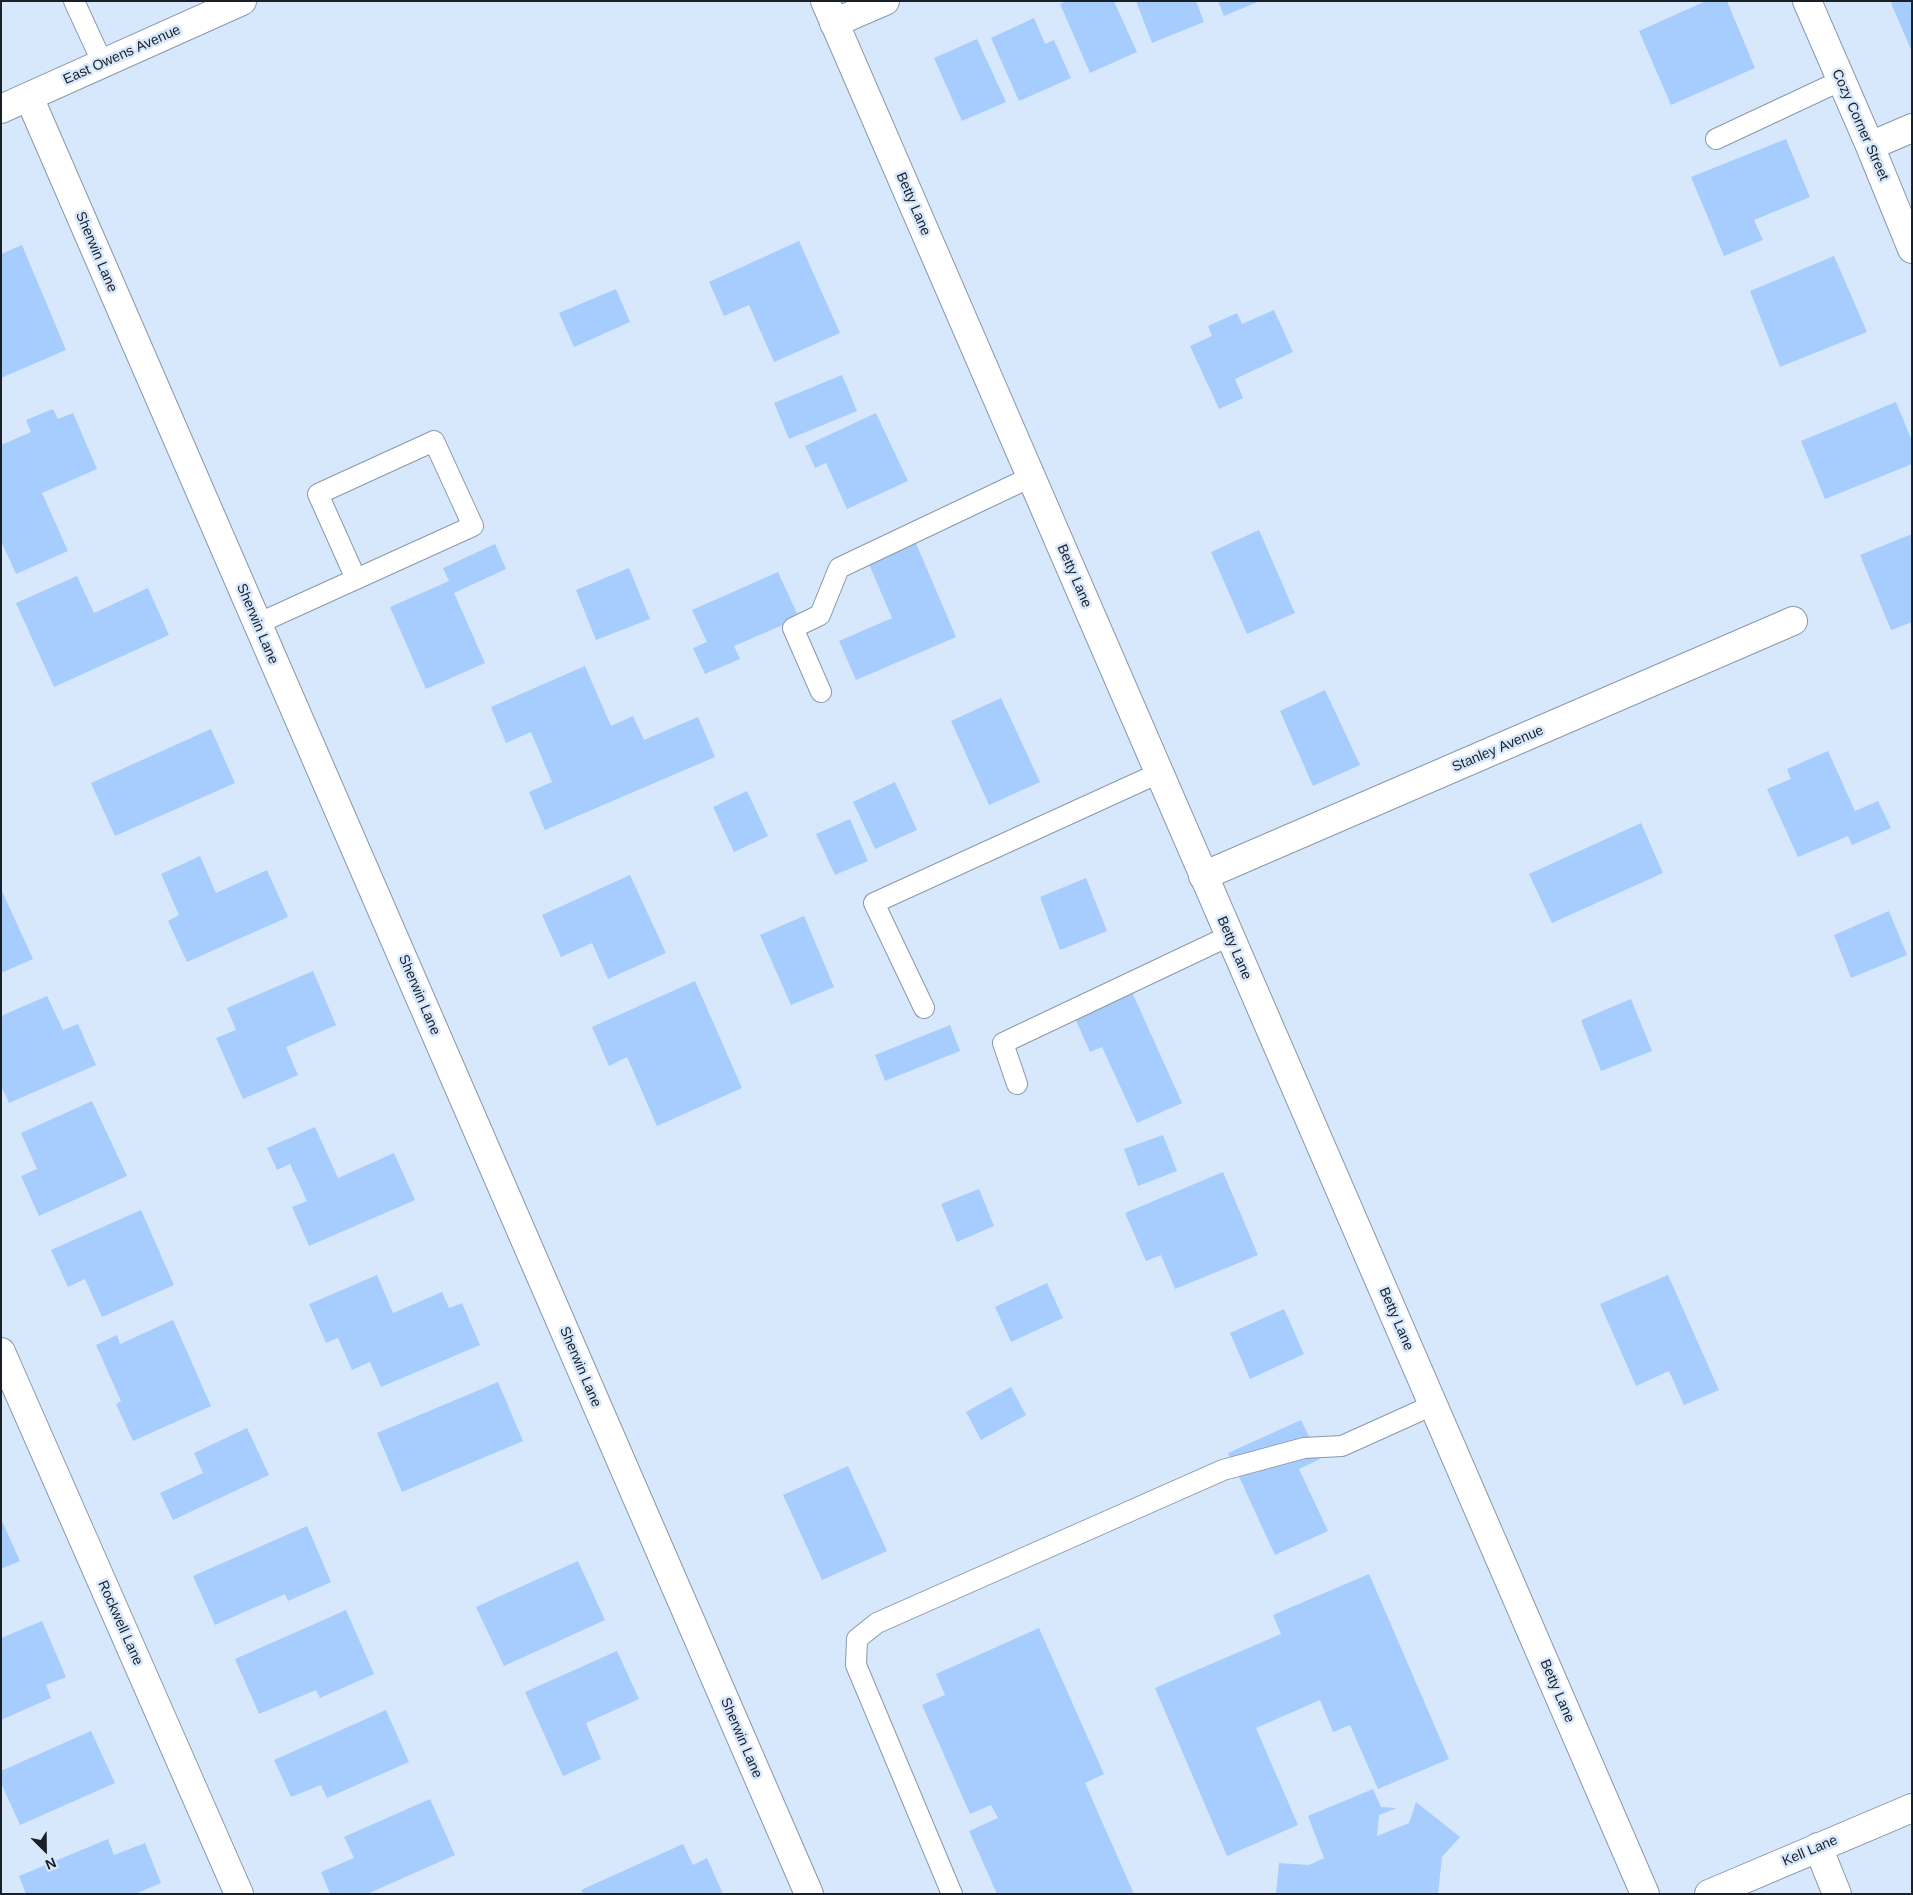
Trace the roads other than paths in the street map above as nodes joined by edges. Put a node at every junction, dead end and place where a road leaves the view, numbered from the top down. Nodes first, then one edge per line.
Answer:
1 (74, 1) edge
2 (242, 1) edge
3 (884, 1) edge
4 (1807, 1) edge
5 (830, 12) edge
6 (103, 64) junction
7 (1840, 81) junction
8 (28, 97) junction
9 (1, 109) edge
10 (1912, 128) edge
11 (1716, 139) dead end
12 (1870, 146) junction
13 (1912, 249) edge
14 (1031, 477) junction
15 (356, 579) junction
16 (1792, 621) dead end
17 (257, 624) junction
18 (821, 692) dead end
19 (1159, 773) junction
20 (1203, 876) junction
21 (1229, 936) junction
22 (924, 1008) dead end
23 (1017, 1084) dead end
24 (1, 1352) edge
25 (1433, 1405) junction
26 (1912, 1808) edge
27 (1818, 1847) junction
28 (238, 1894) edge
29 (809, 1894) edge
30 (952, 1894) edge
31 (1645, 1894) edge
32 (1708, 1894) edge
33 (1837, 1894) edge

1 - 6 lane
2 - 6 street, East Owens Avenue
3 - 5 street
4 - 7 street, Cozy Corner Street
5 - 14 street, Betty Lane
6 - 8 street, East Owens Avenue
7 - 11 lane
7 - 12 street, Cozy Corner Street
8 - 9 street, East Owens Avenue
8 - 17 street, Sherwin Lane
10 - 12 street
12 - 13 street, Cozy Corner Street
14 - 18 lane
14 - 19 street, Betty Lane
15 - 15 lane
15 - 17 lane
16 - 20 street, Stanley Avenue
17 - 29 street, Sherwin Lane
19 - 20 street, Betty Lane
19 - 22 lane
20 - 21 street, Betty Lane
21 - 23 lane
21 - 25 street, Betty Lane
24 - 28 street, Rockwell Lane
25 - 30 lane
25 - 31 street, Betty Lane
26 - 27 street, Kell Lane
27 - 32 street, Kell Lane
27 - 33 street

